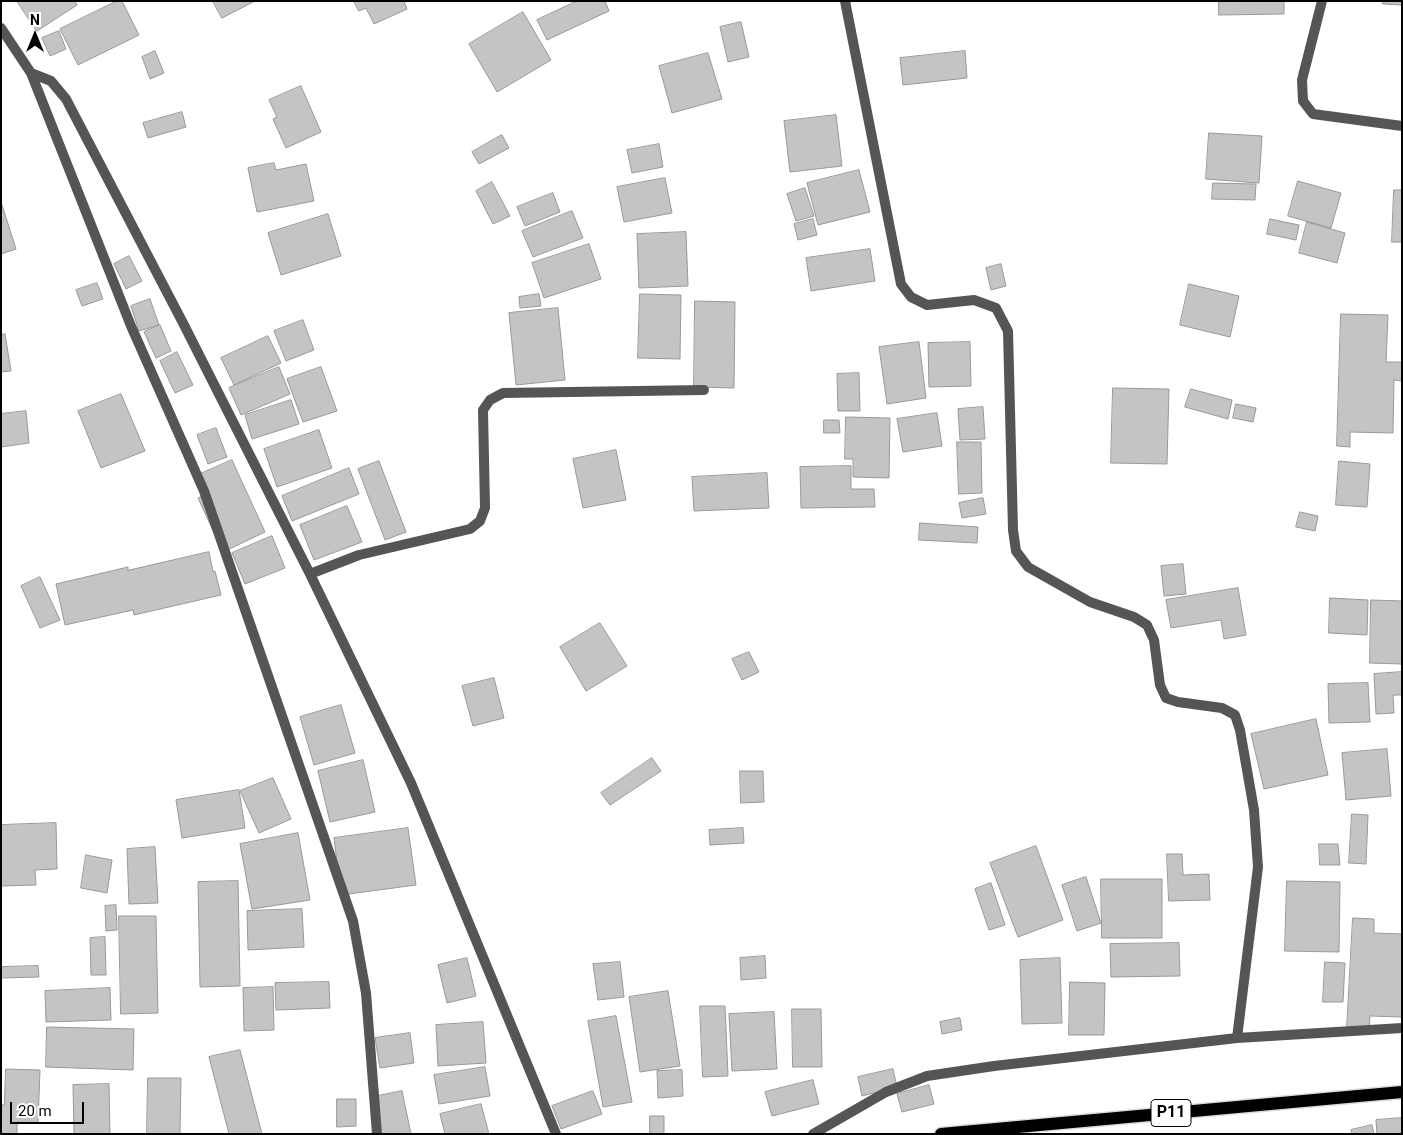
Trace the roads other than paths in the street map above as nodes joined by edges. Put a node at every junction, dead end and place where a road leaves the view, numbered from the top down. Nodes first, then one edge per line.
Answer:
1 (845, 1) edge
2 (1322, 1) edge
3 (1, 28) edge
4 (31, 73) junction
5 (1402, 126) edge
6 (704, 390) dead end
7 (310, 574) junction
8 (1402, 1028) edge
9 (1237, 1038) junction
10 (1402, 1092) edge
11 (377, 1134) edge
12 (556, 1134) edge
13 (813, 1134) edge
14 (941, 1134) edge

1 - 9 street
2 - 5 street
3 - 4 street
4 - 7 street
4 - 11 street
6 - 7 street
7 - 12 street
8 - 9 street
9 - 13 street
10 - 14 main road, P11

